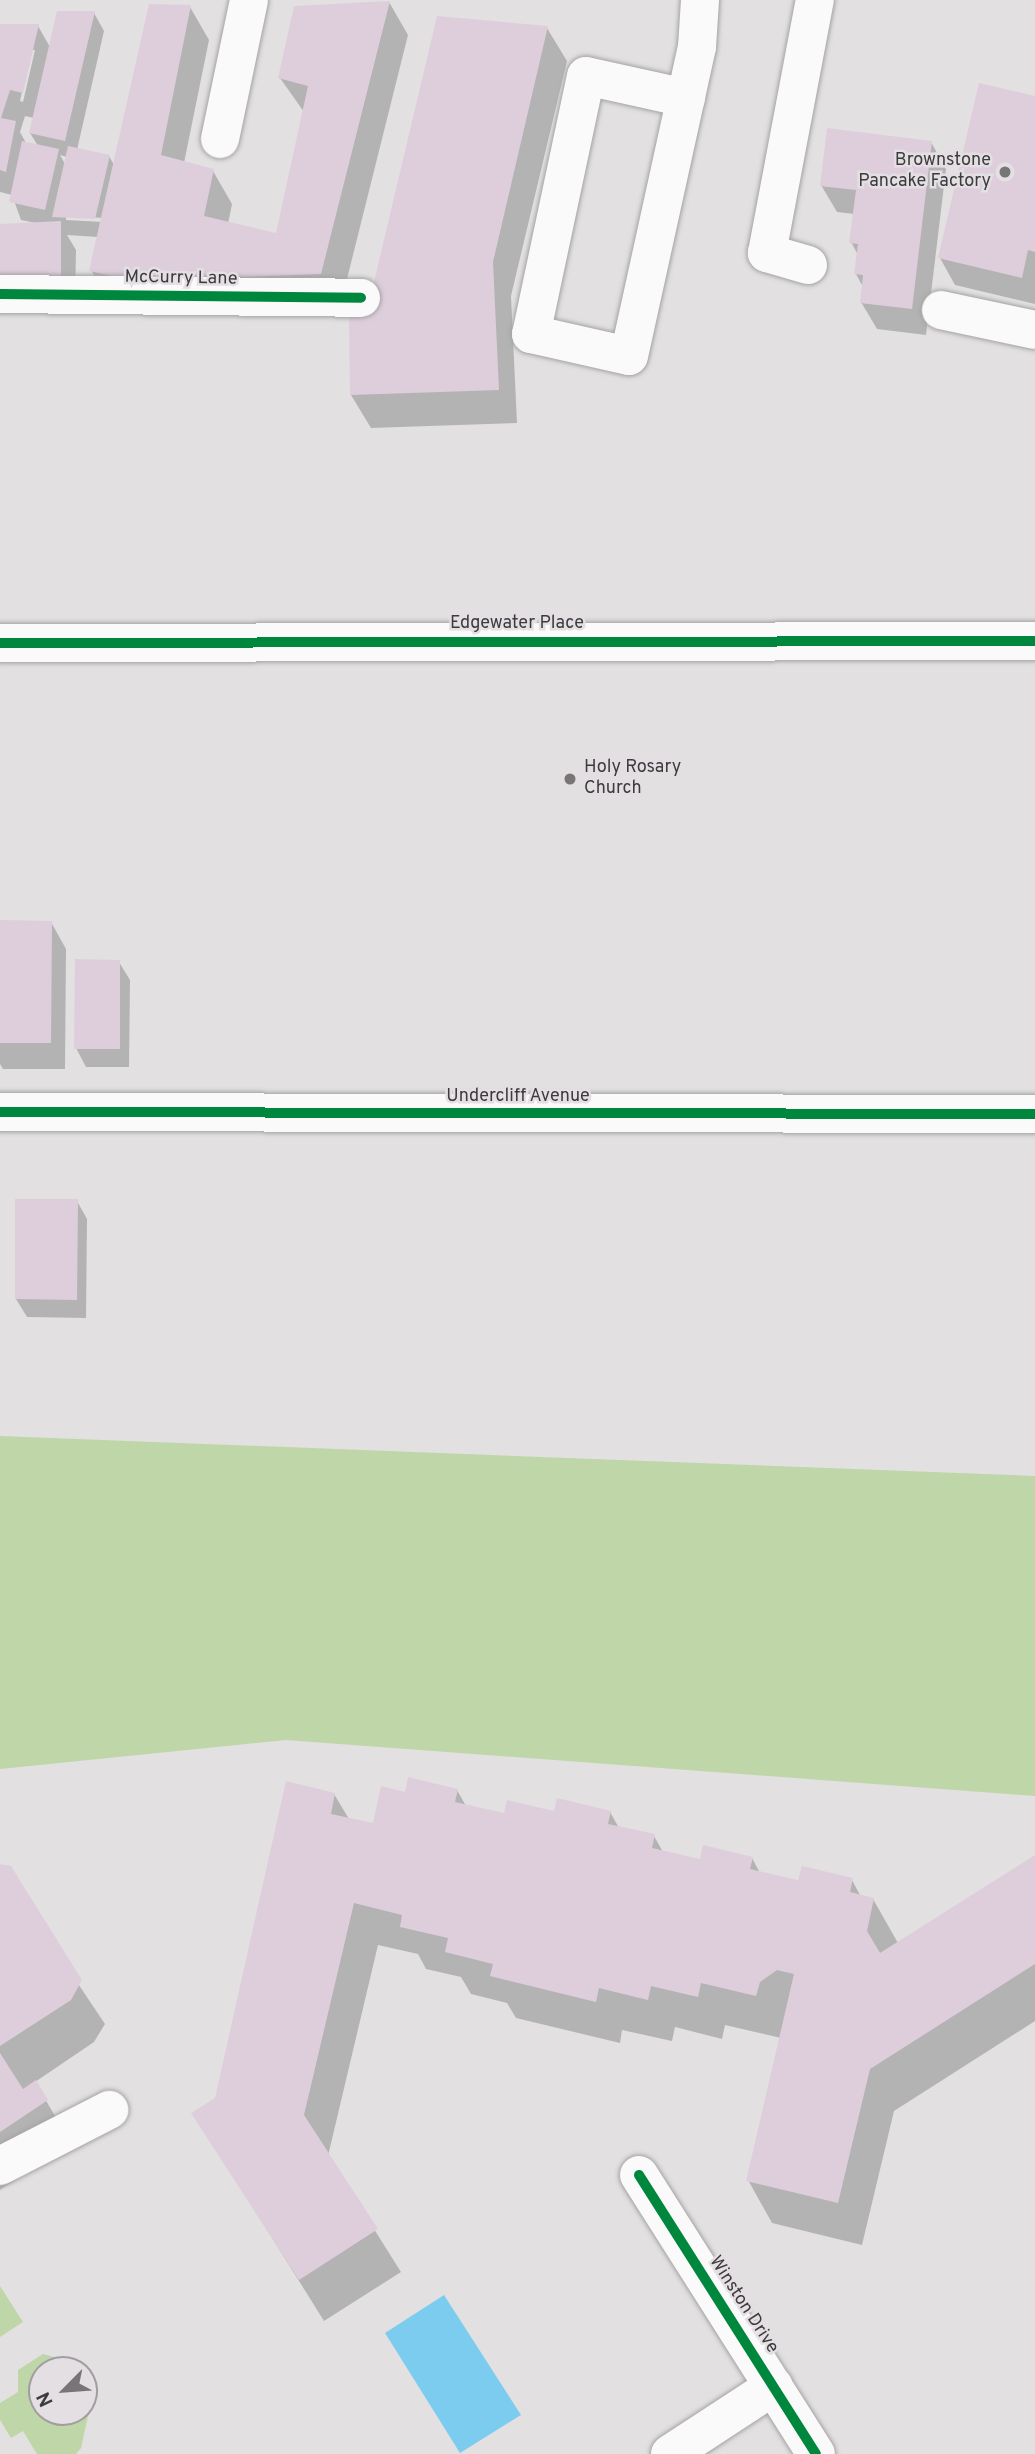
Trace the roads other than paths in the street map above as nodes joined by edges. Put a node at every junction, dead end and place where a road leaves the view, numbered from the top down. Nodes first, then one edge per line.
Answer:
1 (249, 0) edge
2 (700, 0) edge
3 (816, 0) edge
4 (686, 98) junction
5 (220, 139) dead end
6 (807, 265) dead end
7 (0, 294) edge
8 (361, 298) dead end
9 (941, 310) dead end
10 (1035, 330) edge
11 (1035, 641) edge
12 (0, 643) edge
13 (0, 1112) edge
14 (1035, 1114) edge
15 (109, 2110) dead end
16 (0, 2166) edge
17 (639, 2175) dead end
18 (774, 2386) junction
19 (670, 2454) edge
20 (816, 2454) edge

1 - 5 street
2 - 4 street
3 - 6 street
4 - 4 street
7 - 8 street, McCurry Lane
9 - 10 street
11 - 12 street, Edgewater Place
13 - 14 street, Undercliff Avenue
15 - 16 street
17 - 18 street, Winston Drive
18 - 19 street
18 - 20 street, Winston Drive

